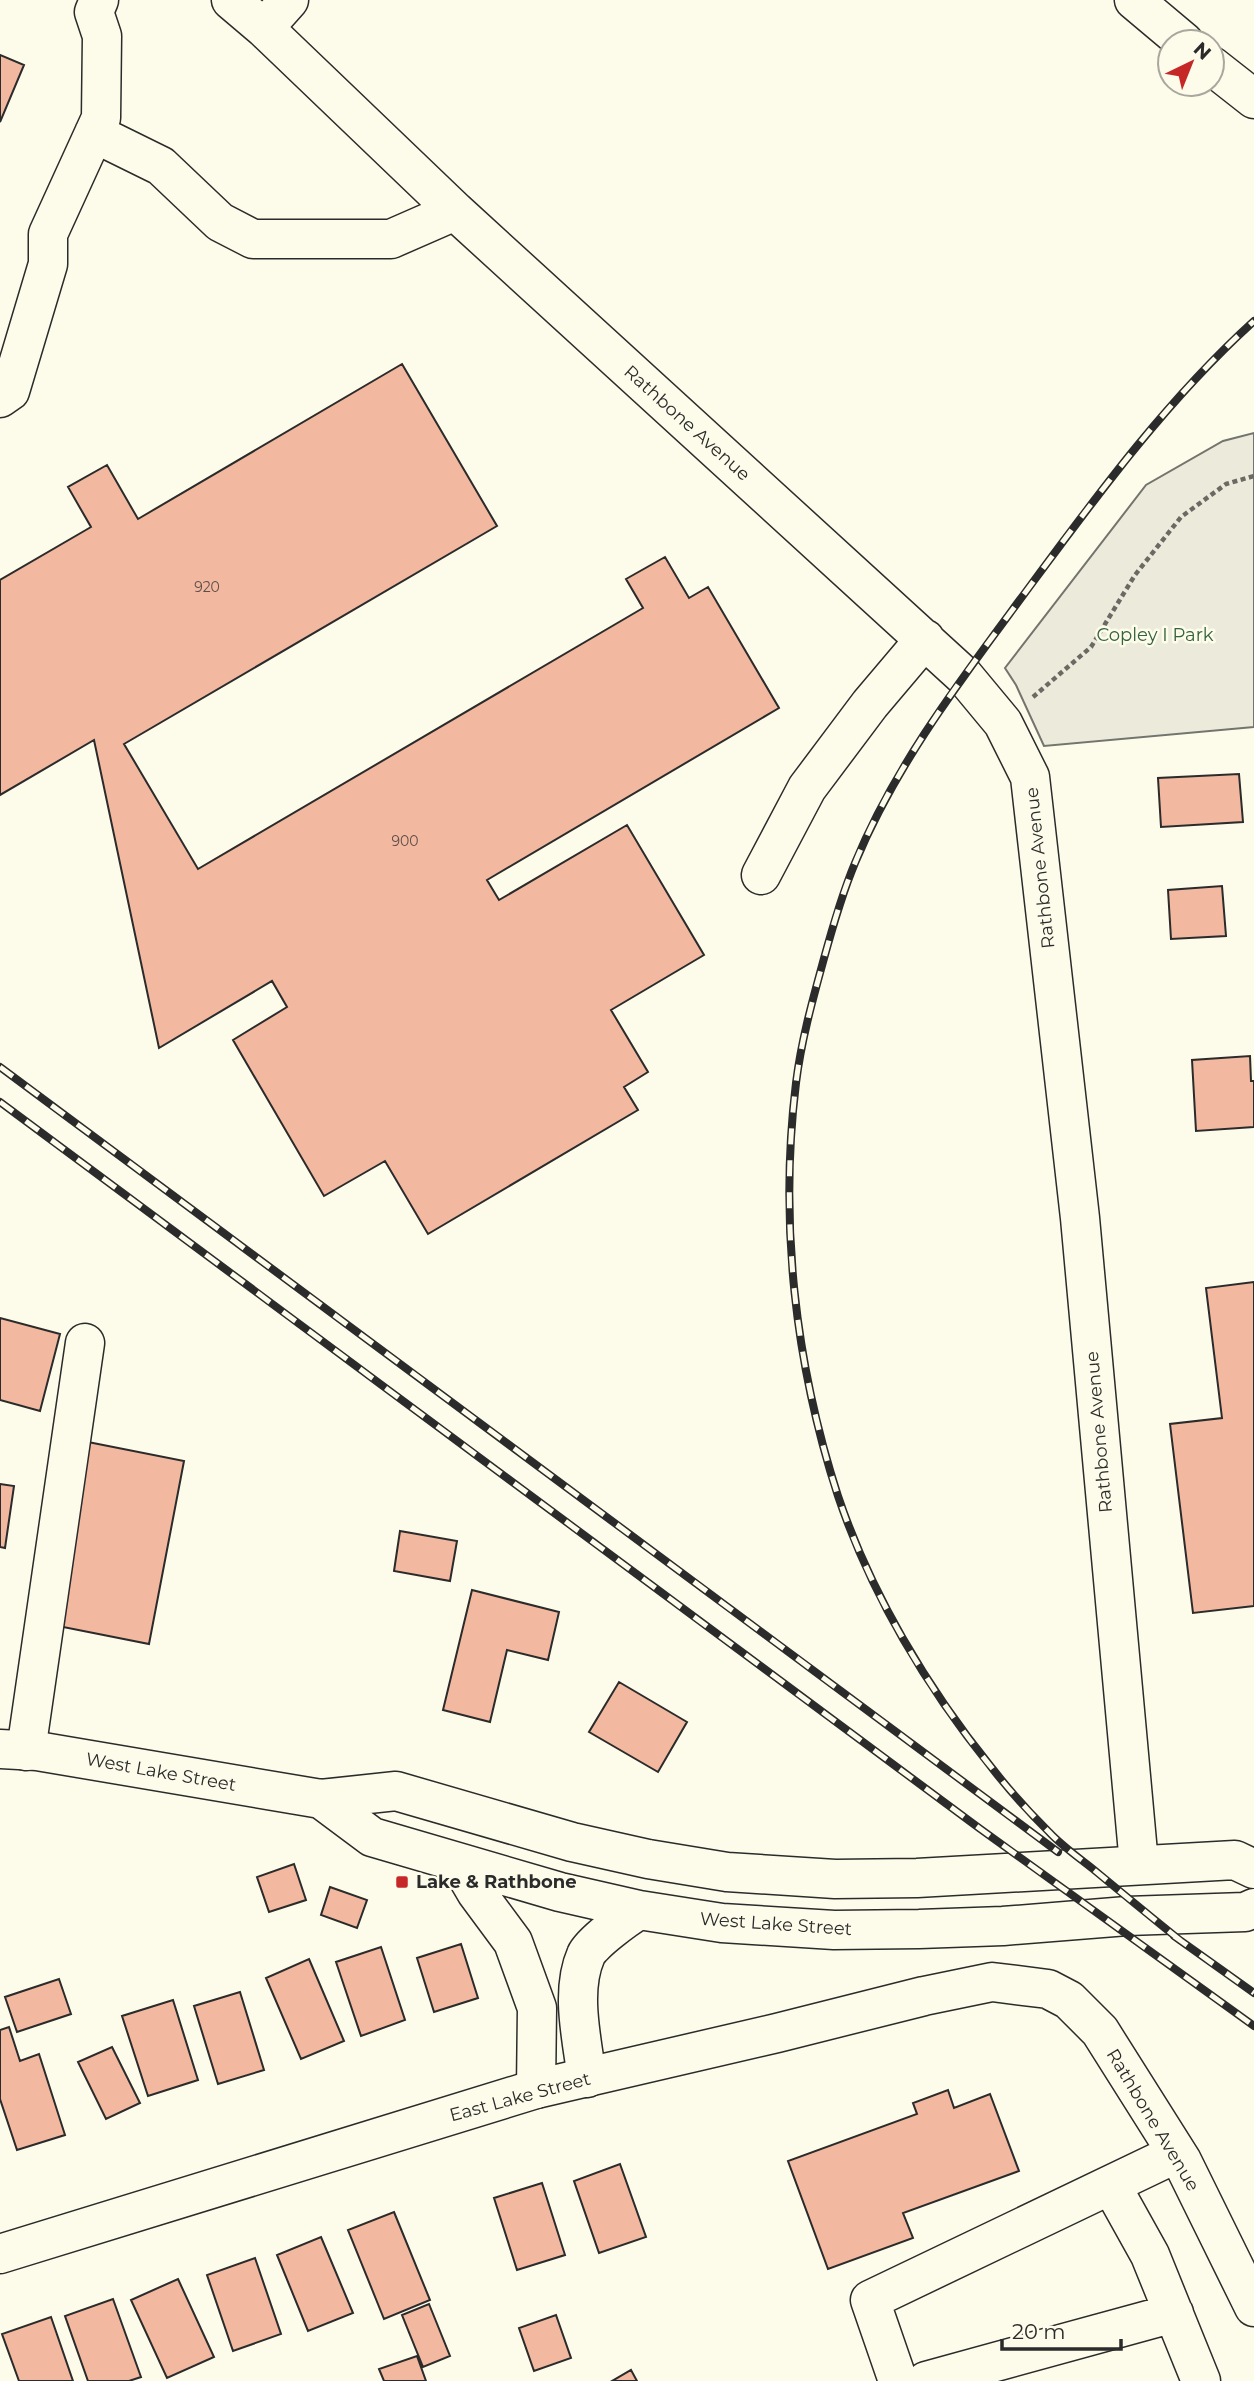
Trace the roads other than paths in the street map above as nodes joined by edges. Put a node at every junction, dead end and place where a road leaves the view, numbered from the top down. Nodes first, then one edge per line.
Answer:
1 (99, 0) edge
2 (231, 0) edge
3 (289, 0) edge
4 (1134, 0) edge
5 (264, 28) junction
6 (1167, 28) edge
7 (1226, 77) edge
8 (1254, 99) edge
9 (94, 134) junction
10 (455, 211) junction
11 (0, 398) edge
12 (925, 639) junction
13 (761, 875) dead end
14 (85, 1343) dead end
15 (13, 1750) edge
16 (321, 1799) junction
17 (459, 1863) junction
18 (1139, 1864) junction
19 (1254, 1869) edge
20 (1254, 1908) edge
21 (639, 1910) junction
22 (1048, 1989) joint
23 (587, 2078) junction
24 (536, 2089) junction
25 (1177, 2153) junction
26 (1111, 2185) junction
27 (0, 2254) edge
28 (1254, 2307) edge
29 (1174, 2314) junction
30 (898, 2381) edge
31 (926, 2381) edge
32 (1201, 2381) edge

1 - 9 street
2 - 5 street, Rathbone Avenue
3 - 5 street
4 - 6 street
5 - 10 street, Rathbone Avenue
7 - 8 street
9 - 10 street
9 - 11 street
10 - 12 street, Rathbone Avenue
12 - 13 street
12 - 18 street, Rathbone Avenue
14 - 15 street
15 - 16 street, West Lake Street
16 - 17 street, West Lake Street
16 - 18 street, West Lake Street
17 - 21 street, West Lake Street
17 - 24 street
18 - 19 street, West Lake Street
20 - 21 street, West Lake Street
21 - 23 street
22 - 23 street, East Lake Street
22 - 25 street, Rathbone Avenue
23 - 24 street, East Lake Street
24 - 27 street, East Lake Street
25 - 26 street
25 - 28 street, Rathbone Avenue
26 - 29 street
26 - 30 street
29 - 31 street
29 - 32 street

